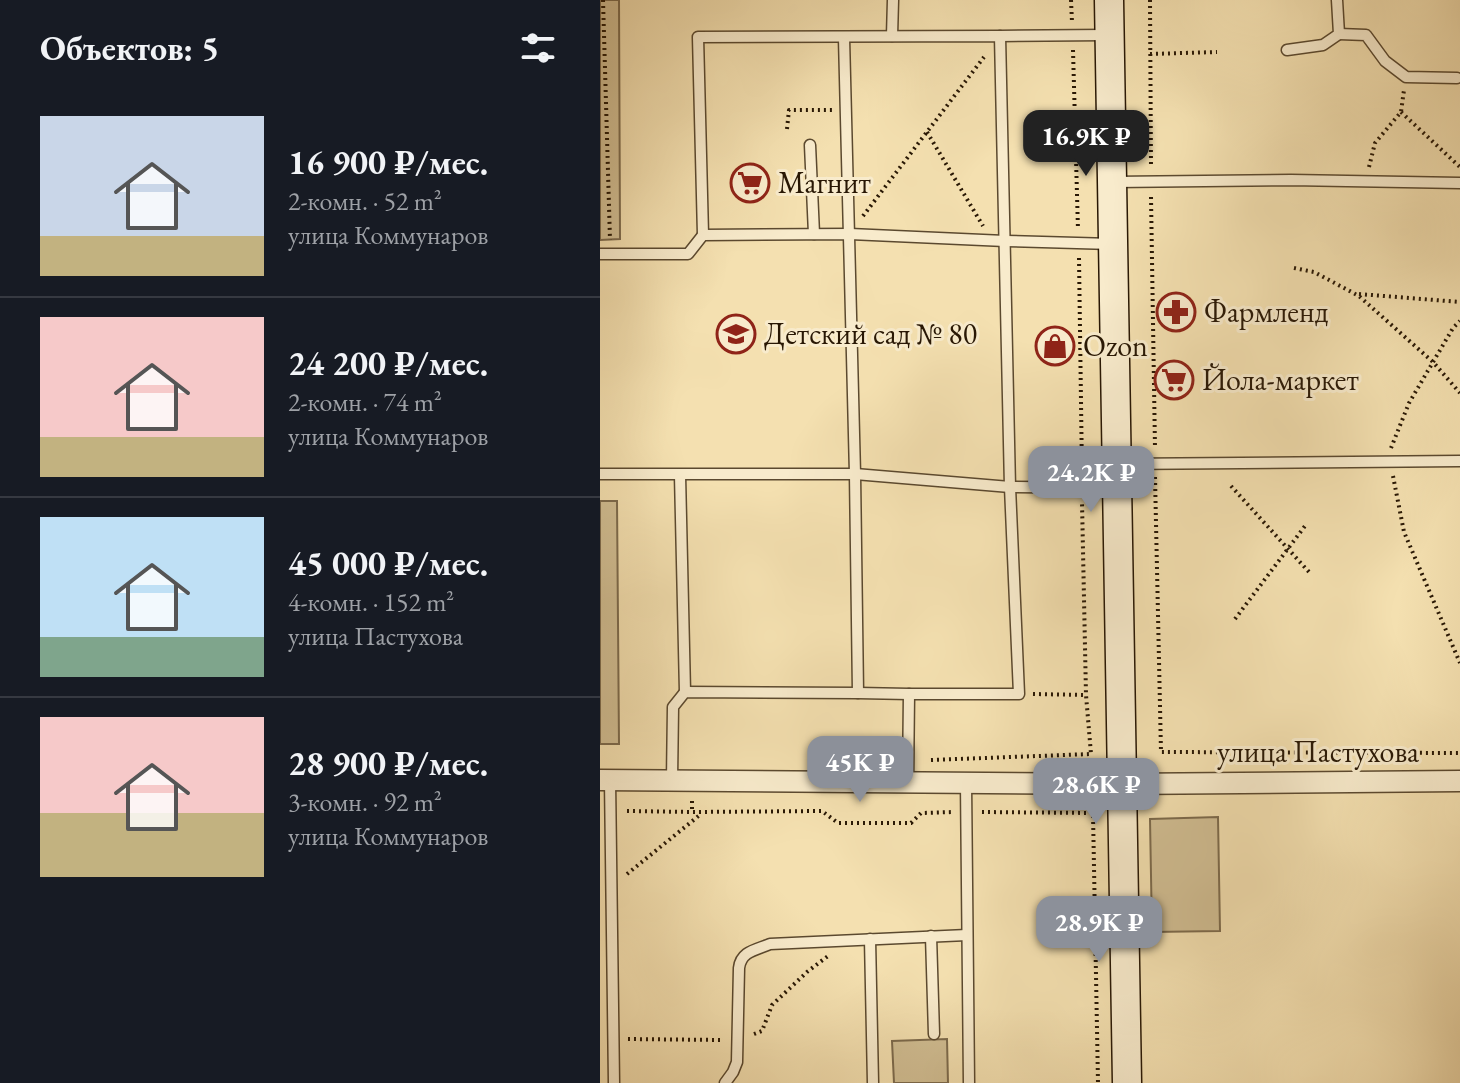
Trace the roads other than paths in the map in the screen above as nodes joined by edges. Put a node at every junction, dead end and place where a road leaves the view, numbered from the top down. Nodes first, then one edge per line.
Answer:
1 (893, 0) edge
2 (1109, 0) edge
3 (1337, 0) edge
4 (1339, 34) junction
5 (1110, 35) junction
6 (892, 36) junction
7 (1000, 36) junction
8 (844, 38) junction
9 (1287, 50) dead end
10 (1457, 78) dead end
11 (810, 145) dead end
12 (1112, 182) junction
13 (1460, 183) edge
14 (814, 234) junction
15 (850, 234) junction
16 (703, 235) junction
17 (1005, 241) junction
18 (1113, 244) junction
19 (605, 254) edge
20 (1460, 461) edge
21 (600, 474) edge
22 (855, 474) junction
23 (680, 475) junction
24 (1116, 476) junction
25 (1010, 487) junction
26 (685, 692) junction
27 (858, 693) junction
28 (909, 694) junction
29 (605, 780) edge
30 (682, 780) junction
31 (1460, 781) edge
32 (908, 782) junction
33 (966, 783) junction
34 (1121, 784) junction
35 (967, 935) junction
36 (931, 936) junction
37 (870, 939) junction
38 (600, 941) edge
39 (612, 941) junction
40 (934, 1034) dead end
41 (614, 1083) edge
42 (725, 1083) edge
43 (873, 1083) edge
44 (969, 1083) edge
45 (1127, 1083) edge

1 - 6 lane
2 - 5 street
3 - 4 lane
4 - 9 lane
4 - 10 lane
5 - 7 lane
5 - 12 street
6 - 7 lane
6 - 8 lane
7 - 17 lane
8 - 15 lane
8 - 16 lane
11 - 14 lane
12 - 13 lane
12 - 18 street
14 - 15 lane
14 - 16 lane
15 - 17 lane
15 - 22 lane
16 - 19 lane
17 - 18 lane
17 - 25 lane
18 - 24 street
20 - 24 lane
21 - 23 lane
22 - 23 lane
22 - 25 lane
22 - 27 lane
23 - 26 lane
24 - 25 lane
24 - 34 street
25 - 28 lane
26 - 27 lane
26 - 30 lane
27 - 28 lane
28 - 32 lane
29 - 30 street, улица Пастухова
29 - 39 lane
30 - 32 street, улица Пастухова
31 - 34 street, улица Пастухова
32 - 33 street, улица Пастухова
33 - 34 street, улица Пастухова
33 - 35 lane
34 - 45 street
35 - 36 lane
35 - 44 lane
36 - 37 lane
36 - 40 lane
37 - 42 lane
37 - 43 lane
38 - 39 lane
39 - 41 lane

